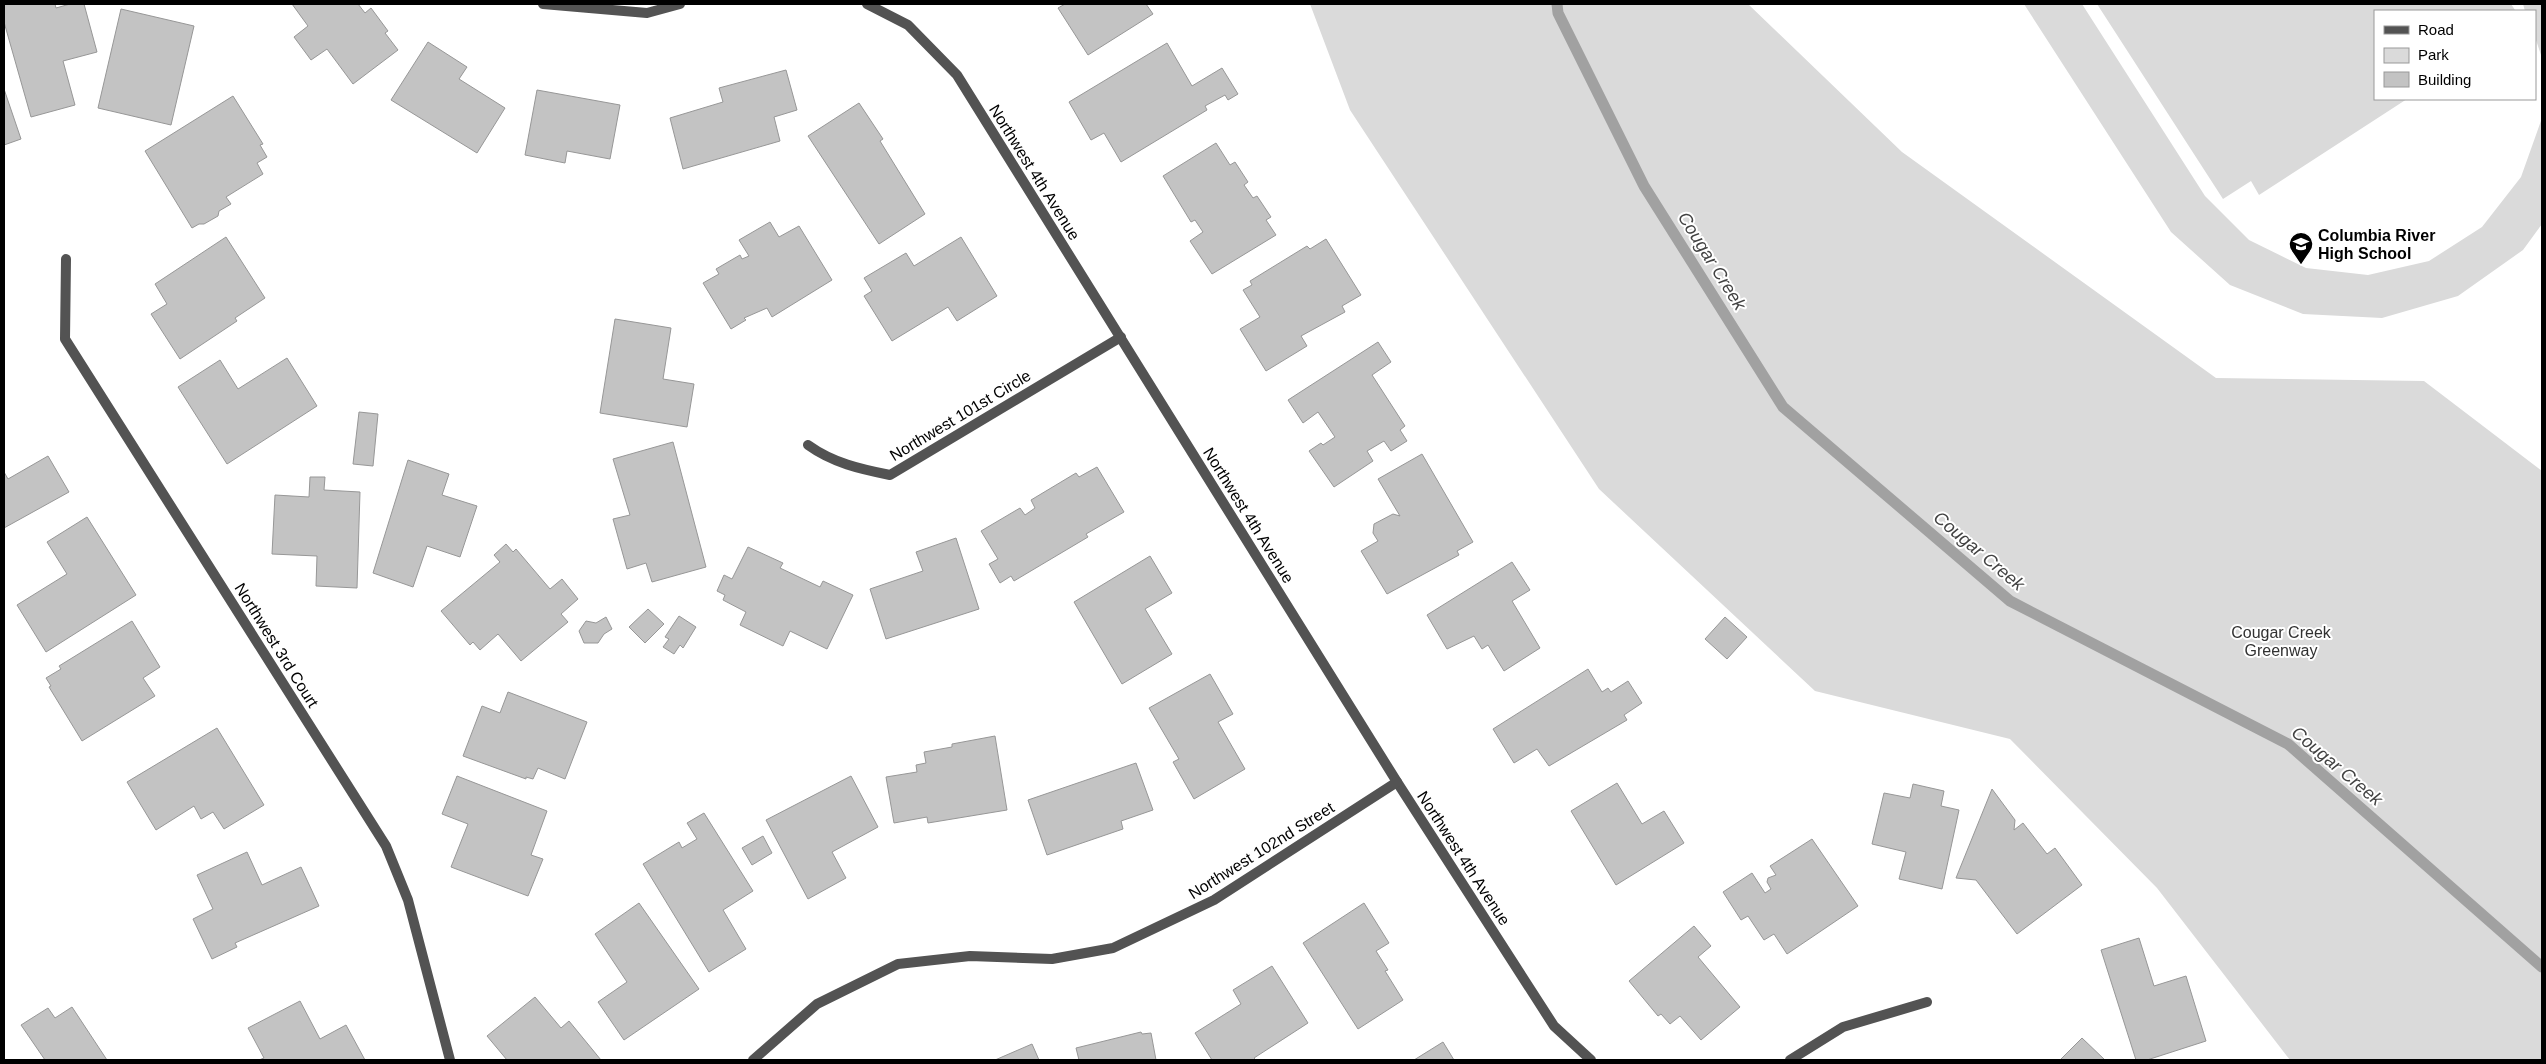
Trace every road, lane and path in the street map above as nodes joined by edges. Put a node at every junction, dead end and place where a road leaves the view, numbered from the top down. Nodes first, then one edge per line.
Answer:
1 (544, 4) edge
2 (680, 4) edge
3 (867, 4) edge
4 (66, 259) dead end
5 (1121, 337) junction
6 (808, 445) dead end
7 (1397, 782) junction
8 (1927, 1002) dead end
9 (450, 1060) edge
10 (753, 1060) edge
11 (1591, 1060) edge
12 (1790, 1060) edge

1 - 2 street
3 - 5 street, Northwest 4th Avenue
4 - 9 street, Northwest 3rd Court
5 - 6 street, Northwest 101st Circle
5 - 7 street, Northwest 4th Avenue
7 - 10 street, Northwest 102nd Street
7 - 11 street, Northwest 4th Avenue
8 - 12 street

